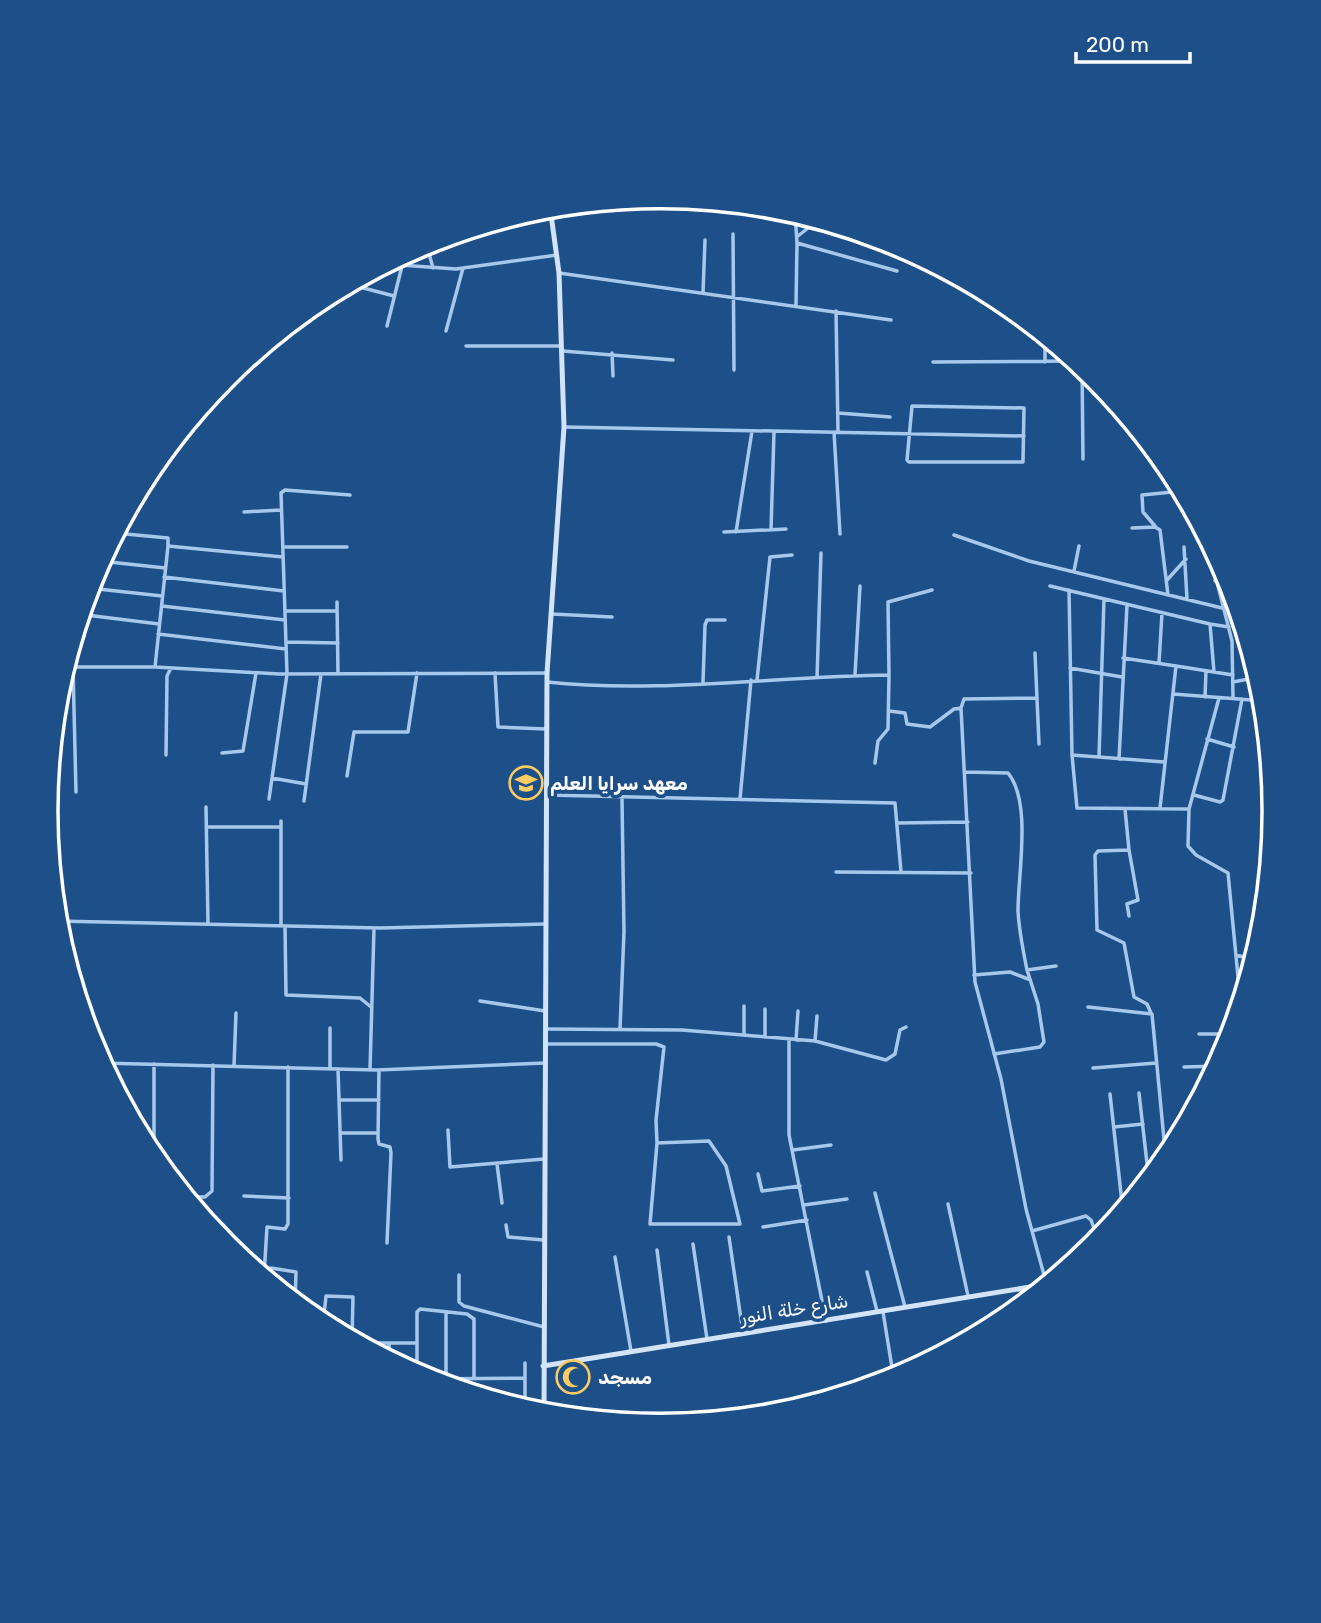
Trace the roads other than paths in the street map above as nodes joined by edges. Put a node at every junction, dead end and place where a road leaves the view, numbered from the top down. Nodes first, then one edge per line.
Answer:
1 (552, 219) edge
2 (796, 224) edge
3 (809, 227) edge
4 (733, 234) dead end
5 (797, 237) junction
6 (705, 240) dead end
7 (797, 243) junction
8 (429, 255) edge
9 (557, 255) junction
10 (405, 266) edge
11 (402, 268) edge
12 (463, 268) junction
13 (433, 269) junction
14 (897, 271) dead end
15 (559, 273) junction
16 (363, 288) edge
17 (703, 293) junction
18 (394, 296) junction
19 (732, 297) junction
20 (796, 306) junction
21 (836, 311) junction
22 (891, 320) dead end
23 (387, 326) dead end
24 (446, 331) dead end
25 (466, 346) dead end
26 (1045, 348) edge
27 (563, 349) junction
28 (612, 353) junction
29 (673, 360) dead end
30 (1061, 361) edge
31 (933, 362) dead end
32 (1045, 362) junction
33 (734, 370) dead end
34 (613, 376) dead end
35 (1082, 380) edge
36 (838, 413) junction
37 (890, 417) dead end
38 (564, 427) junction
39 (752, 432) junction
40 (774, 432) junction
41 (836, 432) junction
42 (909, 434) junction
43 (1024, 436) junction
44 (1083, 459) dead end
45 (1171, 492) edge
46 (350, 495) dead end
47 (281, 510) junction
48 (244, 512) dead end
49 (1132, 528) dead end
50 (1157, 528) junction
51 (786, 529) dead end
52 (771, 530) junction
53 (724, 532) dead end
54 (736, 532) junction
55 (126, 534) edge
56 (841, 534) dead end
57 (954, 534) dead end
58 (168, 546) junction
59 (1079, 546) dead end
60 (283, 547) junction
61 (347, 547) dead end
62 (1184, 547) dead end
63 (821, 553) dead end
64 (792, 555) dead end
65 (283, 557) junction
66 (1186, 559) junction
67 (112, 562) edge
68 (166, 568) junction
69 (1074, 571) junction
70 (1213, 572) edge
71 (164, 577) junction
72 (1167, 580) junction
73 (1215, 581) joint
74 (860, 586) dead end
75 (1050, 586) dead end
76 (101, 588) edge
77 (932, 590) dead end
78 (1069, 590) junction
79 (284, 591) junction
80 (1168, 595) junction
81 (162, 596) junction
82 (1104, 599) junction
83 (1187, 599) junction
84 (337, 602) dead end
85 (1127, 605) junction
86 (161, 606) junction
87 (1222, 608) junction
88 (285, 611) junction
89 (337, 611) junction
90 (1162, 613) junction
91 (550, 614) junction
92 (91, 616) edge
93 (612, 617) dead end
94 (285, 620) junction
95 (725, 620) dead end
96 (159, 624) junction
97 (1210, 624) junction
98 (1229, 626) junction
99 (158, 634) junction
100 (286, 642) junction
101 (338, 643) junction
102 (286, 649) junction
103 (1035, 653) dead end
104 (1123, 658) junction
105 (1159, 663) junction
106 (1176, 666) junction
107 (75, 667) edge
108 (155, 667) junction
109 (171, 668) junction
110 (1070, 668) junction
111 (1206, 671) junction
112 (1214, 672) junction
113 (256, 673) junction
114 (417, 673) junction
115 (495, 673) junction
116 (547, 673) junction
117 (287, 674) junction
118 (321, 674) junction
119 (338, 674) junction
120 (855, 675) junction
121 (889, 675) junction
122 (1102, 675) junction
123 (1233, 675) junction
124 (73, 676) edge
125 (1122, 677) junction
126 (817, 678) junction
127 (1249, 679) edge
128 (751, 680) junction
129 (757, 680) junction
130 (547, 682) junction
131 (703, 682) junction
132 (1233, 682) junction
133 (1173, 694) junction
134 (1205, 697) junction
135 (1037, 698) junction
136 (1219, 698) junction
137 (1233, 698) junction
138 (1242, 699) junction
139 (1253, 700) edge
140 (961, 708) junction
141 (889, 711) junction
142 (546, 729) junction
143 (1207, 739) junction
144 (1039, 744) dead end
145 (1234, 747) junction
146 (222, 753) dead end
147 (166, 755) dead end
148 (1072, 755) junction
149 (1100, 757) junction
150 (1119, 758) junction
151 (1164, 762) junction
152 (875, 763) dead end
153 (965, 772) junction
154 (347, 776) dead end
155 (272, 778) junction
156 (306, 784) junction
157 (76, 792) dead end
158 (545, 795) junction
159 (1194, 795) junction
160 (269, 799) dead end
161 (622, 799) junction
162 (740, 799) junction
163 (304, 801) dead end
164 (206, 807) dead end
165 (1160, 808) junction
166 (1125, 809) junction
167 (1189, 809) junction
168 (281, 821) dead end
169 (968, 822) junction
170 (898, 823) junction
171 (206, 827) junction
172 (281, 827) junction
173 (1129, 850) junction
174 (836, 872) dead end
175 (901, 872) junction
176 (971, 873) junction
177 (1129, 916) dead end
178 (68, 921) edge
179 (208, 924) junction
180 (547, 925) junction
181 (283, 926) junction
182 (374, 928) junction
183 (1236, 955) junction
184 (1245, 957) edge
185 (1056, 967) dead end
186 (1027, 970) junction
187 (974, 975) junction
188 (1028, 979) junction
189 (1237, 988) edge
190 (480, 1001) dead end
191 (744, 1006) dead end
192 (372, 1007) junction
193 (1088, 1007) dead end
194 (765, 1009) dead end
195 (547, 1011) junction
196 (798, 1011) dead end
197 (236, 1013) dead end
198 (1151, 1013) junction
199 (817, 1016) dead end
200 (906, 1027) dead end
201 (330, 1028) dead end
202 (547, 1029) junction
203 (620, 1029) junction
204 (1199, 1034) dead end
205 (1220, 1034) edge
206 (744, 1035) junction
207 (765, 1037) junction
208 (789, 1039) junction
209 (796, 1040) junction
210 (815, 1041) junction
211 (547, 1044) junction
212 (993, 1054) junction
213 (113, 1063) edge
214 (547, 1063) junction
215 (1156, 1063) junction
216 (154, 1064) junction
217 (213, 1065) junction
218 (234, 1066) junction
219 (1206, 1066) edge
220 (288, 1067) junction
221 (1184, 1067) dead end
222 (330, 1068) junction
223 (1093, 1068) dead end
224 (338, 1069) junction
225 (370, 1070) junction
226 (379, 1070) junction
227 (1139, 1093) dead end
228 (1110, 1094) dead end
229 (339, 1100) junction
230 (379, 1100) junction
231 (1143, 1124) junction
232 (1114, 1127) junction
233 (448, 1130) dead end
234 (340, 1133) junction
235 (379, 1133) junction
236 (154, 1138) edge
237 (1165, 1141) edge
238 (657, 1143) junction
239 (831, 1145) dead end
240 (793, 1150) junction
241 (546, 1159) junction
242 (341, 1160) dead end
243 (497, 1164) junction
244 (1147, 1166) edge
245 (758, 1174) dead end
246 (800, 1186) junction
247 (875, 1193) dead end
248 (244, 1196) dead end
249 (197, 1197) edge
250 (289, 1198) junction
251 (847, 1199) dead end
252 (1122, 1199) edge
253 (502, 1203) dead end
254 (948, 1204) dead end
255 (804, 1205) junction
256 (807, 1220) junction
257 (506, 1225) dead end
258 (763, 1227) dead end
259 (1095, 1230) edge
260 (1032, 1231) junction
261 (729, 1237) dead end
262 (546, 1240) junction
263 (387, 1243) dead end
264 (693, 1244) dead end
265 (656, 1250) dead end
266 (615, 1257) dead end
267 (265, 1266) edge
268 (268, 1269) edge
269 (867, 1272) dead end
270 (459, 1275) dead end
271 (1045, 1275) edge
272 (1029, 1288) edge
273 (295, 1291) edge
274 (968, 1298) junction
275 (905, 1309) junction
276 (324, 1312) edge
277 (446, 1312) junction
278 (880, 1312) junction
279 (826, 1321) junction
280 (544, 1327) junction
281 (352, 1329) edge
282 (743, 1333) junction
283 (707, 1339) junction
284 (377, 1343) edge
285 (388, 1343) junction
286 (417, 1343) junction
287 (668, 1345) junction
288 (388, 1349) edge
289 (631, 1351) junction
290 (417, 1362) edge
291 (526, 1363) dead end
292 (543, 1366) junction
293 (891, 1368) edge
294 (446, 1374) edge
295 (525, 1378) junction
296 (459, 1379) edge
297 (474, 1379) junction
298 (525, 1399) edge
299 (544, 1403) edge

1 - 9 main road
2 - 5 street
3 - 5 street
4 - 19 street
5 - 7 street
6 - 17 street
7 - 14 street
7 - 20 street
8 - 13 street
9 - 12 street
9 - 15 main road
10 - 13 street
11 - 18 street
12 - 13 street
12 - 24 street
15 - 17 street
15 - 27 main road
16 - 18 street
17 - 19 street
18 - 23 street
19 - 20 street
19 - 33 street
20 - 21 street
21 - 22 street
21 - 36 street
25 - 27 street
26 - 32 street
27 - 28 street
27 - 38 main road
28 - 29 street
28 - 34 street
30 - 32 street
31 - 32 street
35 - 44 street
36 - 37 street
36 - 41 street
38 - 39 street
38 - 91 main road
39 - 40 street
39 - 54 street
40 - 41 street
40 - 52 street
41 - 42 street
41 - 56 street
42 - 43 street
42 - 43 street
42 - 43 street
45 - 50 street
46 - 47 street
47 - 48 street
47 - 60 street
49 - 50 street
50 - 72 street
51 - 52 street
52 - 54 street
53 - 54 street
55 - 58 street
57 - 69 street
58 - 65 street
58 - 68 street
59 - 69 street
60 - 61 street
60 - 65 street
62 - 66 street
63 - 126 street
64 - 129 street
65 - 79 street
66 - 72 street
66 - 83 street
67 - 68 street
68 - 71 street
69 - 80 street
70 - 73 street
71 - 79 street
71 - 81 street
72 - 80 street
73 - 87 street
74 - 120 street
75 - 78 street
76 - 81 street
77 - 121 street
78 - 82 street
78 - 110 street
79 - 88 street
80 - 83 street
81 - 86 street
82 - 85 street
82 - 122 street
83 - 87 street
84 - 89 street
85 - 90 street
85 - 104 street
86 - 94 street
86 - 96 street
87 - 98 street
88 - 89 street
88 - 94 street
89 - 101 street
90 - 97 street
90 - 105 street
91 - 93 street
91 - 116 main road
92 - 96 street
94 - 100 street
95 - 131 street
96 - 99 street
97 - 98 street
97 - 112 street
98 - 123 street
99 - 102 street
99 - 108 street
100 - 101 street
100 - 102 street
101 - 119 street
102 - 117 street
103 - 135 street
104 - 105 street
104 - 125 street
105 - 106 street
106 - 111 street
106 - 133 street
107 - 108 street
108 - 109 street
109 - 113 street
109 - 147 street
110 - 122 street
110 - 148 street
111 - 112 street
111 - 134 street
112 - 123 street
113 - 117 street
113 - 146 street
114 - 115 street
114 - 119 street
114 - 154 street
115 - 116 street
115 - 142 street
116 - 130 main road
117 - 118 street
117 - 155 street
118 - 119 street
118 - 156 street
120 - 121 street
120 - 126 street
121 - 141 street
122 - 125 street
122 - 149 street
123 - 132 street
124 - 157 street
125 - 150 street
126 - 129 street
127 - 132 street
128 - 129 street
128 - 131 street
128 - 162 street
130 - 131 street
130 - 142 main road
132 - 137 street
133 - 134 street
133 - 151 street
134 - 136 street
135 - 140 street
135 - 144 street
136 - 137 street
136 - 143 street
137 - 138 street
138 - 139 street
138 - 145 street
140 - 141 street
140 - 153 street
141 - 152 street
142 - 158 main road
143 - 145 street
143 - 159 street
145 - 159 street
148 - 149 street
148 - 166 street
149 - 150 street
150 - 151 street
151 - 165 street
153 - 169 street
153 - 186 street
155 - 156 street
155 - 160 street
156 - 163 street
158 - 161 street
158 - 180 main road
159 - 167 street
161 - 162 street
161 - 203 street
162 - 170 street
164 - 171 street
165 - 166 street
165 - 167 street
166 - 173 street
167 - 183 street
168 - 172 street
169 - 170 street
169 - 176 street
170 - 175 street
171 - 172 street
171 - 179 street
172 - 181 street
173 - 177 street
173 - 198 street
174 - 175 street
175 - 176 street
176 - 187 street
178 - 179 street
179 - 181 street
180 - 182 street
180 - 195 main road
181 - 182 street
181 - 192 street
182 - 192 street
183 - 184 street
183 - 189 street
185 - 186 street
186 - 188 street
187 - 188 street
187 - 212 street
188 - 212 street
190 - 195 street
191 - 206 street
192 - 225 street
193 - 198 street
194 - 207 street
195 - 202 main road
196 - 209 street
197 - 218 street
198 - 215 street
199 - 210 street
200 - 210 street
201 - 222 street
202 - 203 street
202 - 211 main road
203 - 206 street
204 - 205 street
206 - 207 street
207 - 208 street
208 - 209 street
208 - 240 street
209 - 210 street
211 - 214 main road
211 - 238 street
212 - 260 street
213 - 216 street
214 - 226 street
214 - 241 main road
215 - 223 street
215 - 237 street
216 - 217 street
216 - 236 street
217 - 218 street
217 - 249 street
218 - 220 street
219 - 221 street
220 - 222 street
220 - 250 street
222 - 224 street
224 - 225 street
224 - 229 street
225 - 226 street
226 - 230 street
227 - 231 street
228 - 232 street
229 - 230 street
229 - 234 street
230 - 235 street
231 - 232 street
231 - 244 street
232 - 252 street
233 - 243 street
234 - 235 street
234 - 242 street
235 - 263 street
238 - 238 street
239 - 240 street
240 - 246 street
241 - 243 street
241 - 262 main road
243 - 253 street
245 - 246 street
246 - 255 street
247 - 275 street
248 - 250 street
250 - 267 street
251 - 255 street
254 - 274 street
255 - 256 street
256 - 258 street
256 - 279 street
257 - 262 street
259 - 260 street
260 - 271 street
261 - 282 street
262 - 280 main road
264 - 283 street
265 - 287 street
266 - 289 street
268 - 273 street
269 - 278 street
270 - 280 street
272 - 274 main road, شارع خلة النور
274 - 275 main road, شارع خلة النور
275 - 278 main road, شارع خلة النور
276 - 281 street
277 - 286 street
277 - 294 street
277 - 297 street
278 - 279 main road, شارع خلة النور
278 - 293 street
279 - 282 main road, شارع خلة النور
280 - 292 main road
282 - 283 main road, شارع خلة النور
283 - 287 main road, شارع خلة النور
284 - 285 street
285 - 286 street
285 - 288 street
286 - 290 street
287 - 289 main road, شارع خلة النور
289 - 292 main road, شارع خلة النور
291 - 295 street
292 - 299 main road
295 - 297 street
295 - 298 street
296 - 297 street

